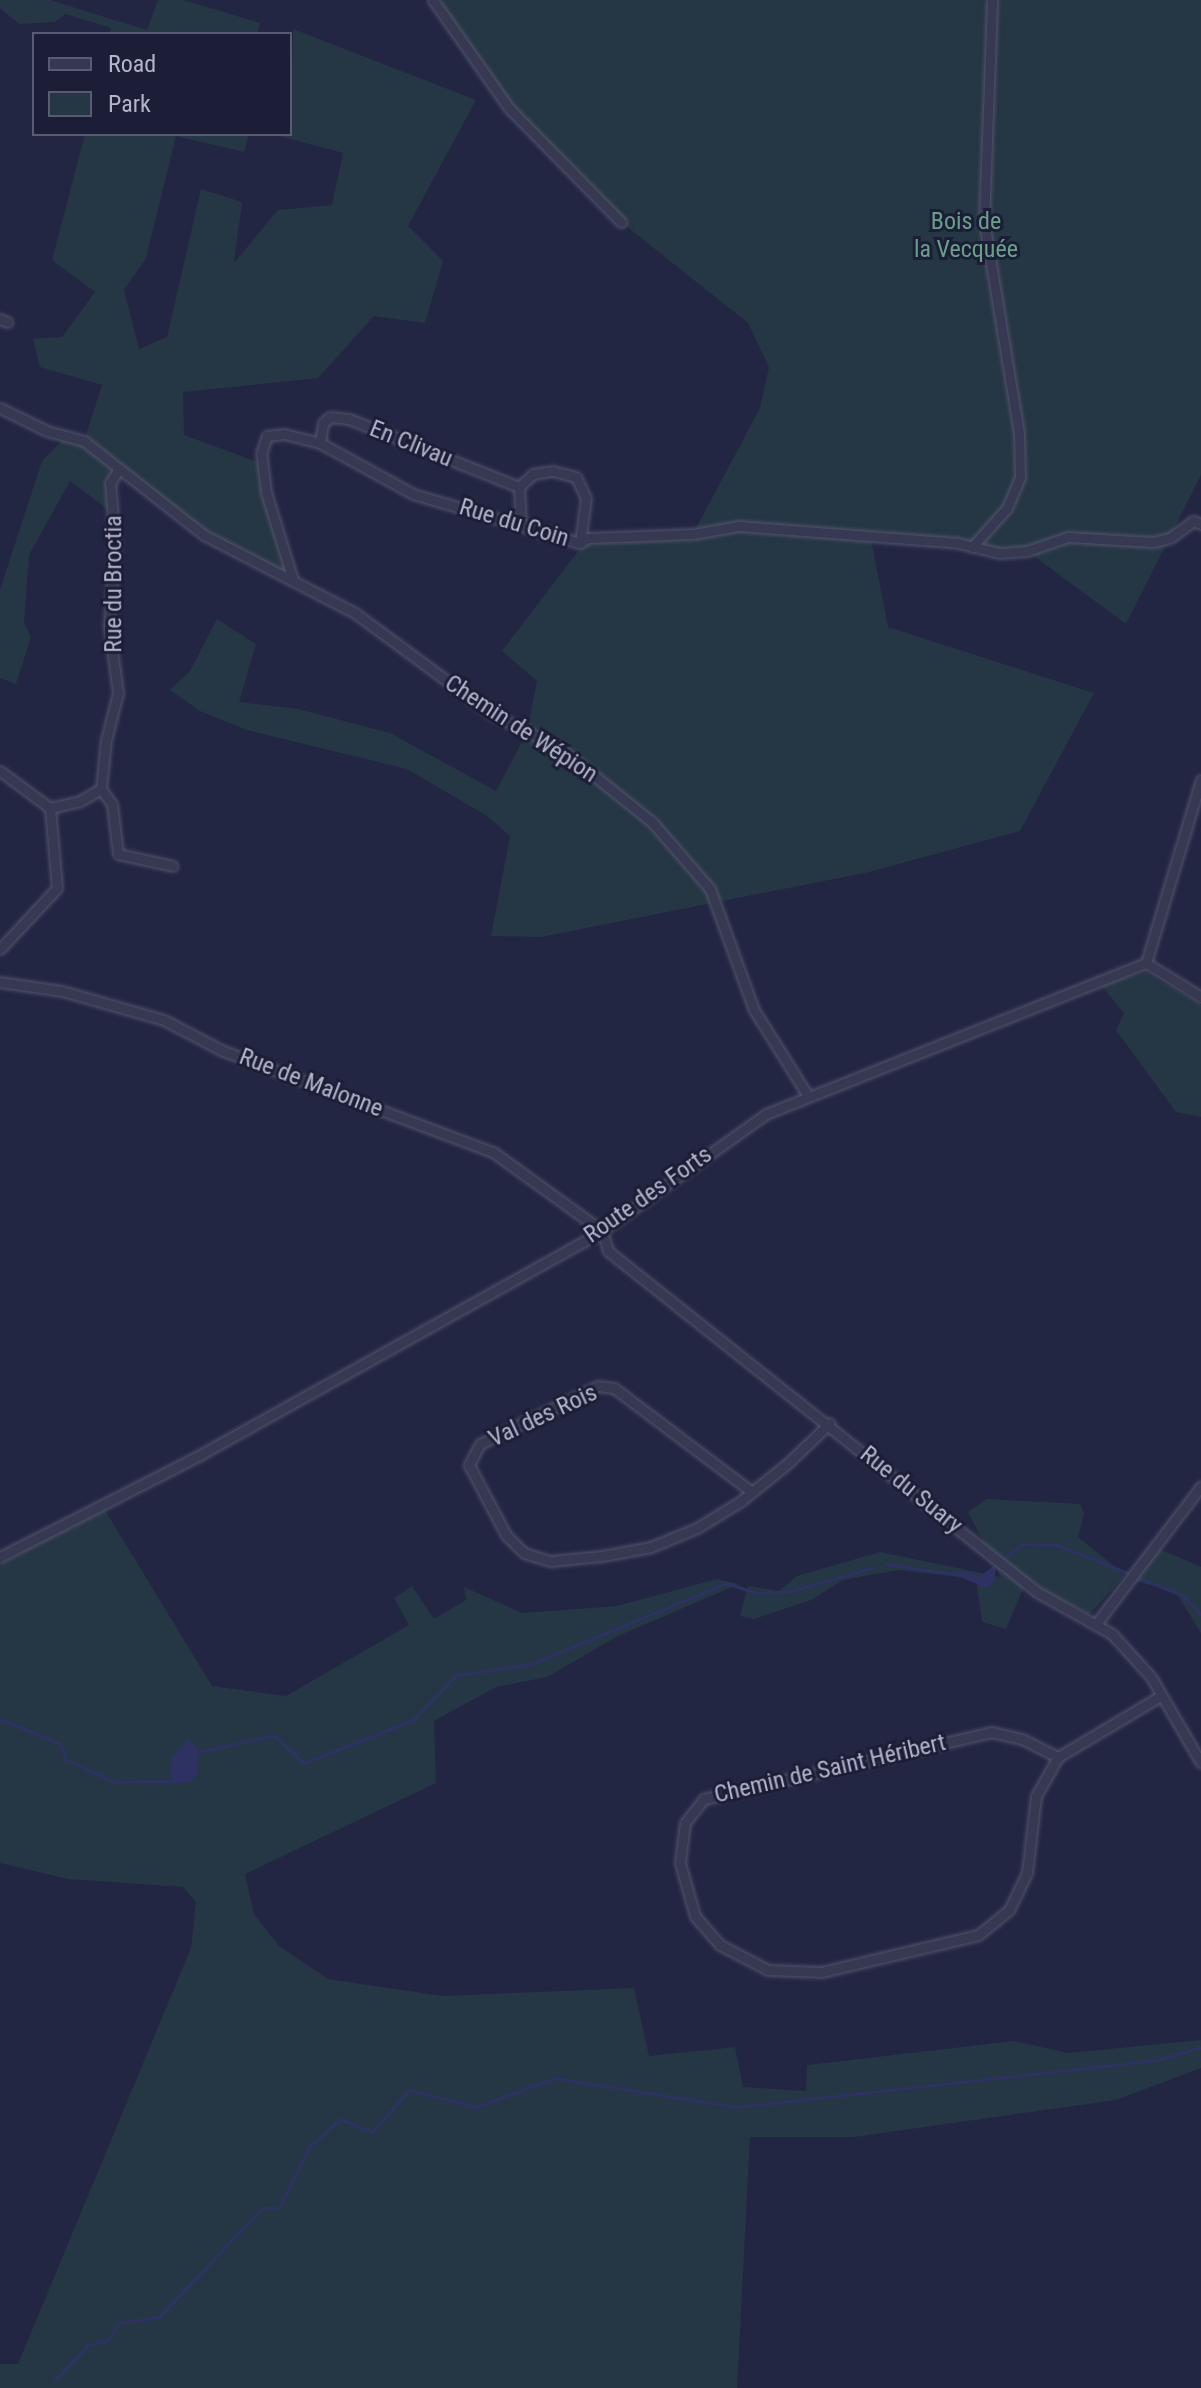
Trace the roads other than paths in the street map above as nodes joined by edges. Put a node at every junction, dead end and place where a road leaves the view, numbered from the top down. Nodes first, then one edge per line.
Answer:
1 (433, 0) edge
2 (992, 0) edge
3 (621, 222) dead end
4 (0, 408) edge
5 (320, 443) junction
6 (117, 472) junction
7 (519, 487) junction
8 (521, 522) junction
9 (1201, 524) edge
10 (580, 543) junction
11 (972, 547) junction
12 (293, 580) junction
13 (0, 771) edge
14 (1201, 780) edge
15 (101, 789) junction
16 (50, 808) junction
17 (173, 866) dead end
18 (0, 949) edge
19 (1146, 963) junction
20 (0, 982) edge
21 (1201, 997) edge
22 (808, 1096) junction
23 (602, 1231) junction
24 (830, 1423) junction
25 (1201, 1486) edge
26 (752, 1492) junction
27 (0, 1557) edge
28 (1096, 1624) junction
29 (1159, 1697) junction
30 (1058, 1757) junction
31 (1201, 1763) edge

1 - 3 street
2 - 11 street
4 - 6 street
5 - 7 street, En Clivau
5 - 8 street, Rue du Coin
5 - 12 street, Rue du Coin
6 - 12 street, Chemin de Wépion
6 - 15 street, Rue du Broctia
7 - 8 street
7 - 10 street
8 - 10 street, Rue du Coin
9 - 11 street, Rue du Coin
10 - 11 street, Rue du Coin
12 - 22 street, Chemin de Wépion
13 - 16 street
14 - 19 street
15 - 16 street
15 - 17 street, Rue du Broctia
16 - 18 street
19 - 21 street
19 - 22 street, Route des Forts
20 - 23 street, Rue de Malonne
22 - 23 street, Route des Forts
23 - 24 street, Rue du Suary
23 - 27 street, Route des Forts
24 - 26 street, Val des Rois
24 - 28 street, Rue du Suary
25 - 28 street
26 - 26 street, Val des Rois
28 - 29 street, Rue du Suary
29 - 30 street, Chemin de Saint Héribert
29 - 31 street, Rue du Suary
30 - 30 street, Chemin de Saint Héribert

